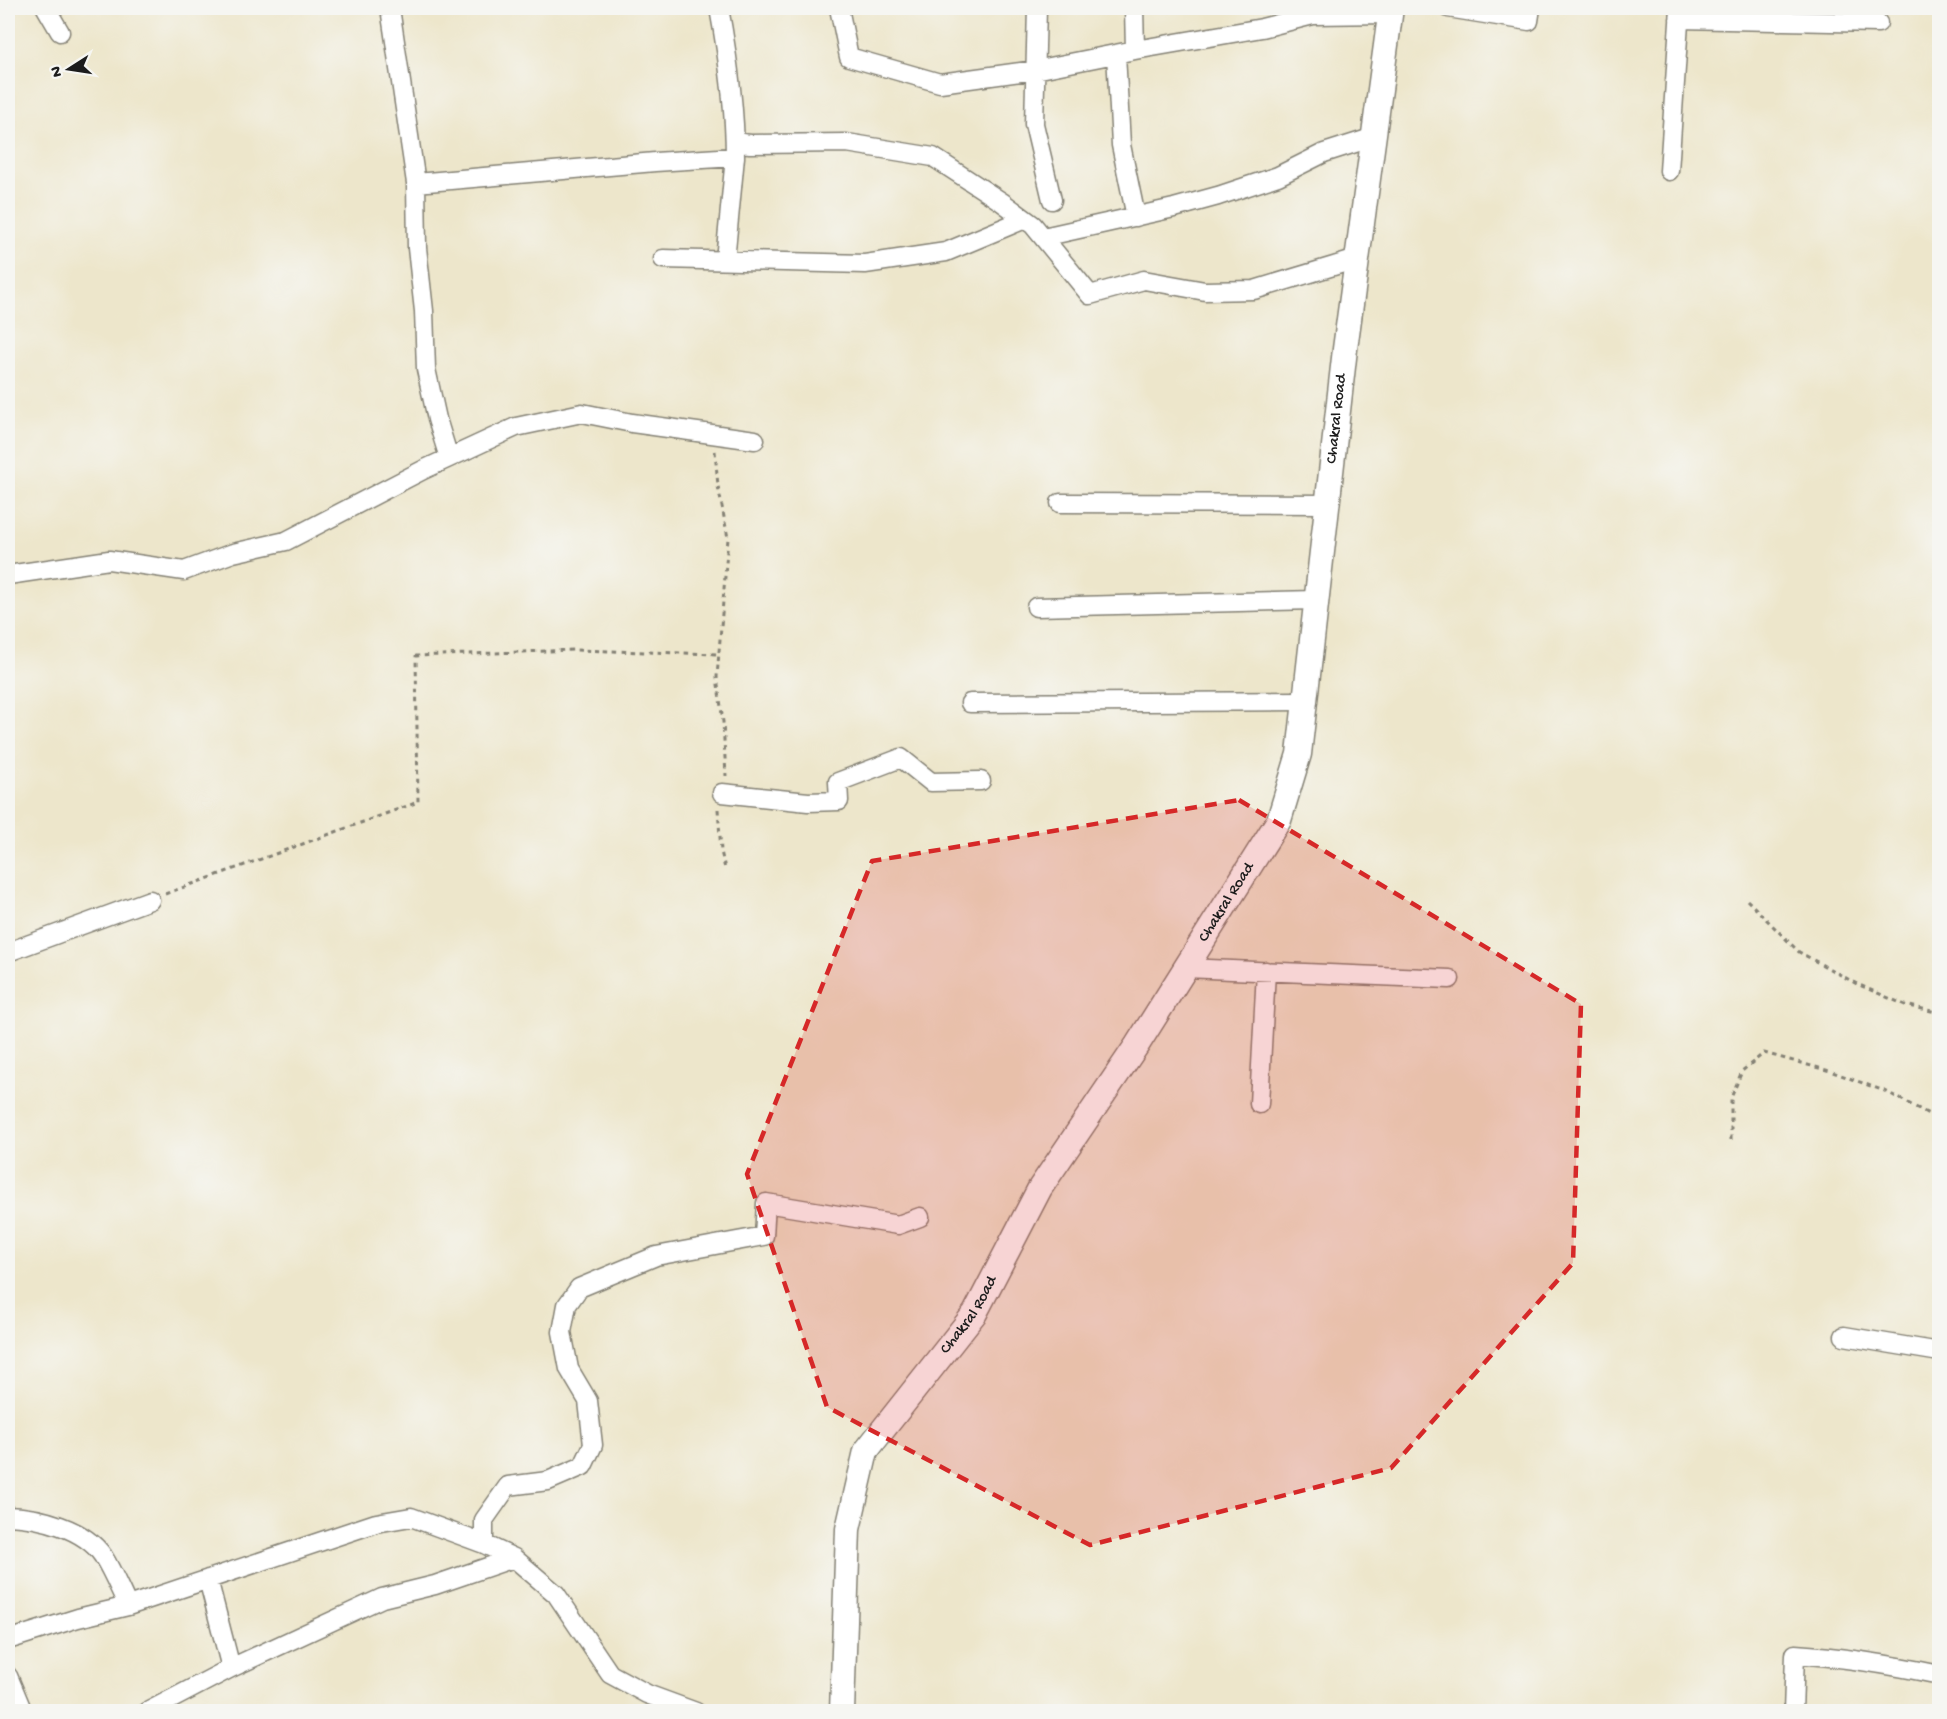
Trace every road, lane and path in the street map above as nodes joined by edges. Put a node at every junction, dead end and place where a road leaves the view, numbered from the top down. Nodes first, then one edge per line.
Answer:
1 (46, 8) edge
2 (390, 8) edge
3 (719, 8) edge
4 (839, 8) edge
5 (1037, 8) edge
6 (1134, 8) edge
7 (1448, 8) edge
8 (1532, 8) edge
9 (1391, 11) edge
10 (1679, 13) edge
11 (1878, 23) dead end
12 (60, 32) dead end
13 (1135, 50) junction
14 (1116, 54) junction
15 (1035, 70) junction
16 (1374, 137) junction
17 (735, 150) junction
18 (1669, 171) dead end
19 (416, 183) junction
20 (1052, 200) dead end
21 (1136, 217) junction
22 (1025, 219) junction
23 (1043, 237) junction
24 (663, 259) dead end
25 (1357, 259) junction
26 (725, 260) junction
27 (714, 435) junction
28 (755, 440) dead end
29 (449, 458) junction
30 (1060, 503) dead end
31 (1327, 504) junction
32 (8, 575) edge
33 (1316, 600) junction
34 (1036, 607) dead end
35 (719, 654) junction
36 (1304, 701) junction
37 (970, 703) dead end
38 (981, 781) dead end
39 (722, 793) junction
40 (725, 869) dead end
41 (150, 900) joint
42 (1747, 900) dead end
43 (8, 952) edge
44 (1185, 968) junction
45 (1266, 971) junction
46 (1450, 979) dead end
47 (1940, 1013) edge
48 (1259, 1104) dead end
49 (1940, 1120) edge
50 (1731, 1140) dead end
51 (920, 1217) dead end
52 (1844, 1336) dead end
53 (1940, 1352) edge
54 (8, 1516) edge
55 (484, 1544) junction
56 (514, 1558) junction
57 (208, 1579) junction
58 (128, 1606) junction
59 (8, 1640) edge
60 (231, 1668) junction
61 (1940, 1675) edge
62 (8, 1676) edge
63 (23, 1712) edge
64 (147, 1712) edge
65 (696, 1712) edge
66 (842, 1712) edge
67 (1793, 1712) edge

1 - 12 street
2 - 19 street
3 - 17 street
4 - 15 street
5 - 15 street
6 - 13 street
7 - 8 street
9 - 13 street
9 - 16 street, Chakral Road
10 - 11 street
10 - 18 street
13 - 14 street
14 - 15 street
14 - 21 street
15 - 20 street
16 - 21 street
16 - 25 street, Chakral Road
17 - 19 street
17 - 22 street
17 - 26 street
19 - 29 street
21 - 23 street
22 - 23 street
22 - 26 street
23 - 25 street
24 - 26 street
25 - 31 street, Chakral Road
27 - 28 street
27 - 29 street
27 - 35 path
29 - 32 street
30 - 31 street
31 - 33 street, Chakral Road
33 - 34 street
33 - 36 street, Chakral Road
35 - 39 path
35 - 41 path
36 - 37 street
36 - 44 street, Chakral Road
38 - 39 street
39 - 40 path
41 - 43 street
42 - 47 path
44 - 45 street
44 - 66 street, Chakral Road
45 - 46 street
45 - 48 street
49 - 50 path
51 - 55 street
52 - 53 street
54 - 58 street
55 - 56 street
55 - 57 street
56 - 60 street
56 - 65 street
57 - 58 street
57 - 60 street
58 - 59 street
60 - 64 street
61 - 67 street
62 - 63 street

